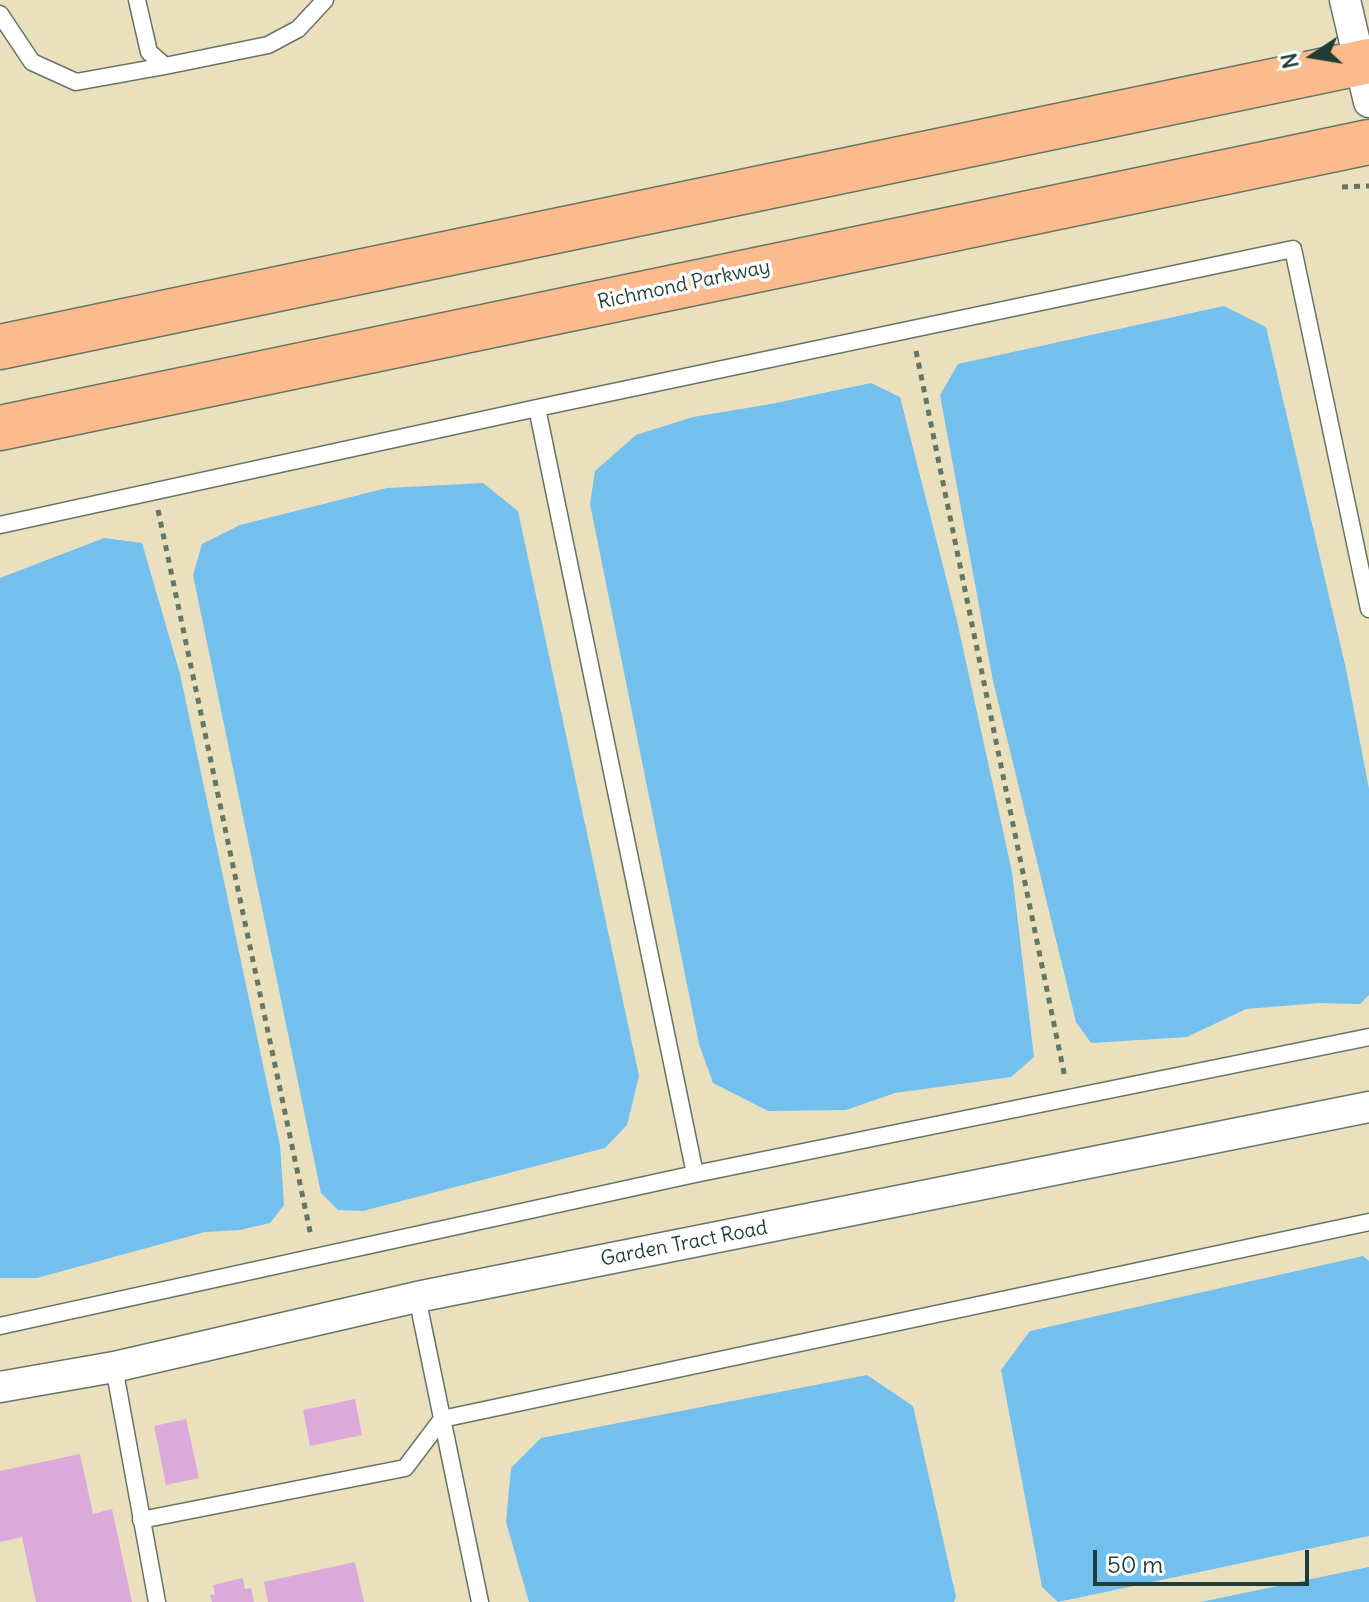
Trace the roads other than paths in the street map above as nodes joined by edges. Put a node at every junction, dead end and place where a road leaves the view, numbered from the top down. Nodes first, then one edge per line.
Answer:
1 (137, 0) edge
2 (325, 0) edge
3 (1345, 0) edge
4 (0, 14) edge
5 (165, 66) junction
6 (1366, 76) edge
7 (1369, 142) edge
8 (0, 347) edge
9 (537, 408) junction
10 (0, 428) edge
11 (0, 525) edge
12 (1369, 609) edge
13 (1369, 1037) edge
14 (1369, 1107) edge
15 (695, 1174) junction
16 (1369, 1222) edge
17 (417, 1297) junction
18 (0, 1326) edge
19 (114, 1367) junction
20 (0, 1387) edge
21 (442, 1419) junction
22 (141, 1520) junction
23 (157, 1602) edge
24 (480, 1602) edge

1 - 5 lane
2 - 5 lane
3 - 6 street
4 - 5 lane
6 - 8 highway
7 - 10 highway, Richmond Parkway
9 - 11 lane
9 - 12 lane
9 - 15 lane
13 - 15 lane
14 - 17 street, Garden Tract Road
15 - 18 lane
16 - 21 lane
17 - 19 street, Garden Tract Road
17 - 21 lane
19 - 20 street, Garden Tract Road
19 - 22 lane
21 - 22 lane
21 - 24 lane
22 - 23 lane

